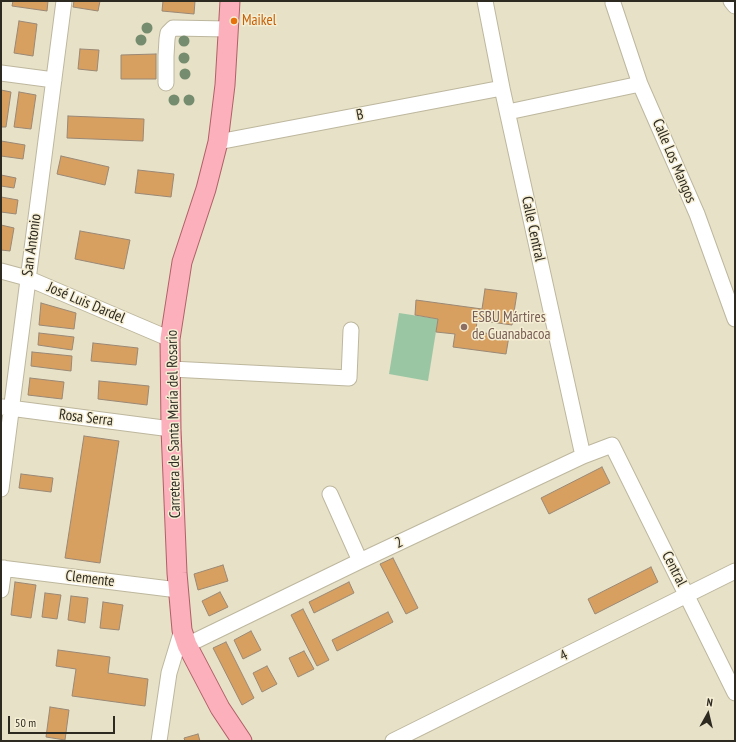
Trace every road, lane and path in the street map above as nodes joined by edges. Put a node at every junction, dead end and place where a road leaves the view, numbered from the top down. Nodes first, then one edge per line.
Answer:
1 (64, 1) edge
2 (230, 1) edge
3 (485, 1) edge
4 (731, 1) edge
5 (613, 3) dead end
6 (735, 6) edge
7 (228, 29) junction
8 (1, 73) edge
9 (54, 80) junction
10 (166, 83) dead end
11 (640, 84) junction
12 (502, 88) junction
13 (508, 112) junction
14 (218, 142) junction
15 (1, 271) edge
16 (27, 278) junction
17 (735, 319) edge
18 (351, 330) dead end
19 (170, 339) junction
20 (170, 369) junction
21 (6, 408) edge
22 (171, 429) junction
23 (612, 445) joint
24 (583, 456) junction
25 (1, 489) edge
26 (330, 494) dead end
27 (360, 562) junction
28 (3, 568) edge
29 (735, 571) edge
30 (1, 590) edge
31 (178, 590) junction
32 (687, 595) junction
33 (184, 638) junction
34 (735, 693) edge
35 (159, 741) edge
36 (242, 741) edge
37 (393, 741) edge

1 - 9 street, San Antonio
2 - 7 main road, Carretera de Santa María del Rosario
3 - 12 street, Calle Central
4 - 6 street
5 - 11 street, Calle Los Mangos
7 - 10 street
7 - 14 main road, Carretera de Santa María del Rosario
8 - 9 street
9 - 16 street, San Antonio
11 - 13 street
11 - 17 street, Calle Los Mangos
12 - 13 street, Calle Central
12 - 14 street, B
13 - 24 street, Calle Central
14 - 19 main road, Carretera de Santa María del Rosario
15 - 16 street, José Luis Dardel
16 - 19 street, José Luis Dardel
16 - 21 street, San Antonio
18 - 20 street
19 - 20 main road, Carretera de Santa María del Rosario
20 - 22 main road, Carretera de Santa María del Rosario
21 - 22 street, Rosa Serra
21 - 25 street, San Antonio
22 - 31 main road, Carretera de Santa María del Rosario
23 - 24 street, 2
23 - 32 street, Central
24 - 27 street, 2
26 - 27 street
27 - 33 street, 2
28 - 30 street
28 - 31 street, Clemente
29 - 32 street, 4
31 - 33 main road, Carretera de Santa María del Rosario
32 - 34 street, Central
32 - 37 street, 4
33 - 35 street
33 - 36 main road, Carretera de Santa María del Rosario

